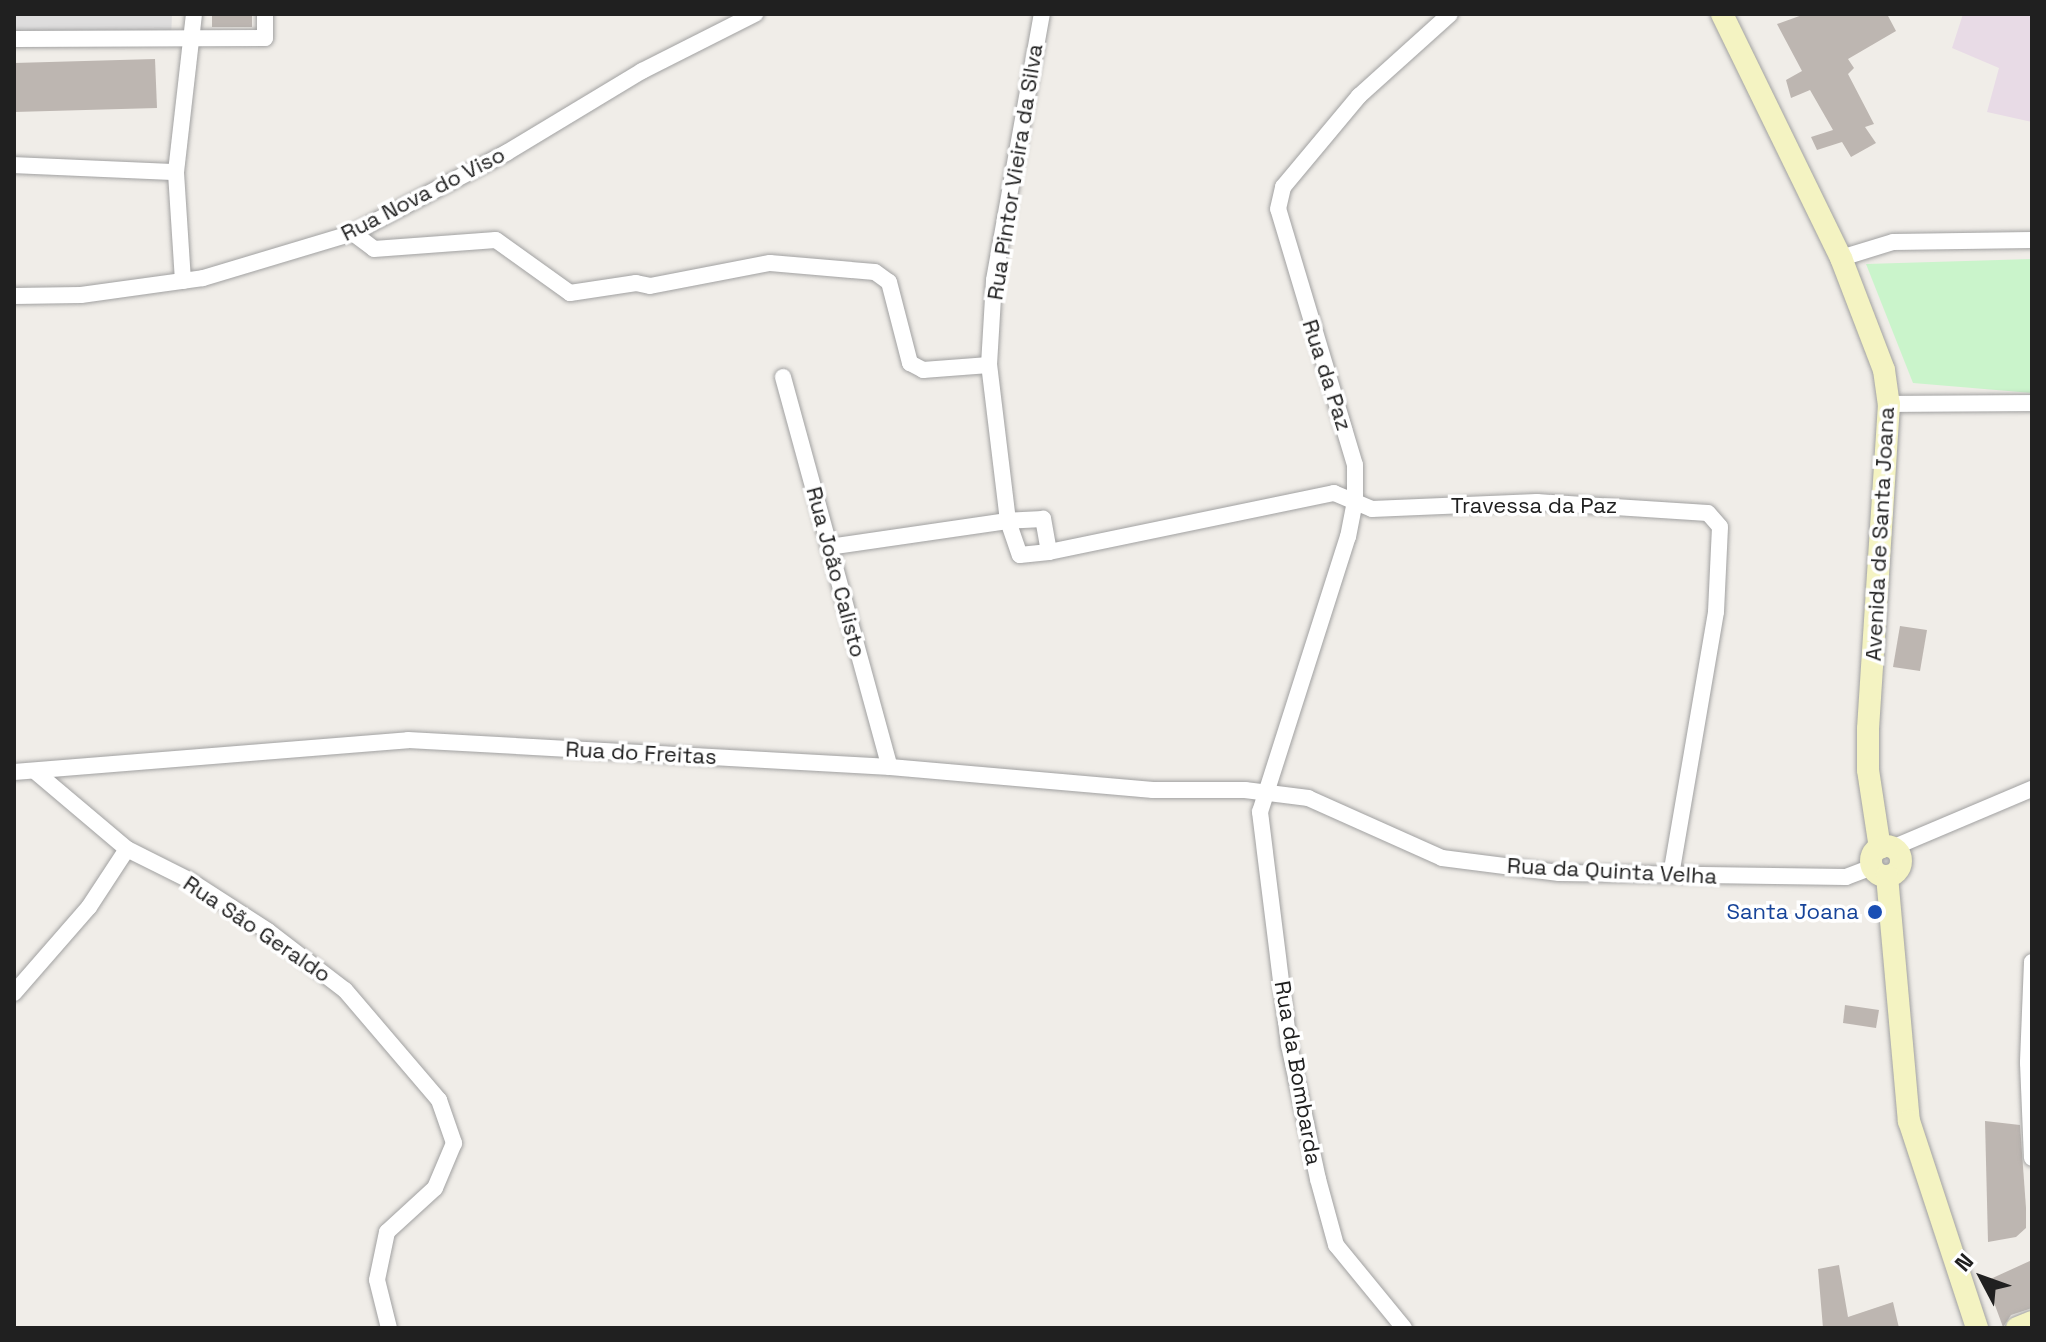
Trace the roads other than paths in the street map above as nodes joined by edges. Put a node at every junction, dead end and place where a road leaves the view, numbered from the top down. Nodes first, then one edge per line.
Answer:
1 (194, 14) edge
2 (265, 14) edge
3 (755, 14) edge
4 (1042, 14) edge
5 (1450, 14) edge
6 (1722, 14) edge
7 (193, 38) junction
8 (14, 39) edge
9 (14, 165) edge
10 (176, 172) junction
11 (353, 233) junction
12 (2032, 240) edge
13 (1841, 258) junction
14 (183, 281) junction
15 (14, 296) edge
16 (989, 365) junction
17 (783, 377) dead end
18 (2032, 403) edge
19 (1889, 404) junction
20 (1355, 500) junction
21 (1008, 521) junction
22 (829, 547) junction
23 (1049, 552) junction
24 (890, 767) junction
25 (14, 772) edge
26 (37, 773) junction
27 (1268, 793) junction
28 (2030, 793) edge
29 (127, 849) junction
30 (1883, 860) junction
31 (1671, 874) junction
32 (2032, 962) edge
33 (14, 993) edge
34 (2032, 1158) edge
35 (2032, 1322) edge
36 (389, 1328) edge
37 (1404, 1328) edge
38 (1977, 1328) edge
39 (2017, 1328) edge

1 - 7 street
2 - 7 street
3 - 11 street, Rua Nova do Viso
4 - 16 street, Rua Pintor Vieira da Silva
5 - 20 street, Rua da Paz
6 - 13 street, Avenida de Santa Joana
7 - 8 street
7 - 10 street
9 - 10 street
10 - 14 street
11 - 14 street, Rua Nova do Viso
11 - 16 street
12 - 13 street
13 - 19 street, Avenida de Santa Joana
14 - 15 street, Rua Nova do Viso
16 - 21 street, Rua Pintor Vieira da Silva
17 - 22 street, Rua João Calisto
18 - 19 street
19 - 30 street, Avenida de Santa Joana
20 - 23 street, Travessa da Paz
20 - 27 street, Rua da Paz
20 - 31 street, Travessa da Paz
21 - 22 street
21 - 23 street, Rua Pintor Vieira da Silva
21 - 23 street
22 - 24 street, Rua João Calisto
24 - 26 street, Rua do Freitas
24 - 27 street, Rua do Freitas
25 - 26 street, Rua do Freitas
26 - 29 street, Rua São Geraldo
27 - 31 street, Rua da Quinta Velha
27 - 37 street, Rua da Bombarda
28 - 30 street, Rua da Quinta Velha
29 - 33 street
29 - 36 street, Rua São Geraldo
30 - 31 street, Rua da Quinta Velha
30 - 38 street, Avenida de Santa Joana
32 - 34 street
35 - 39 street

